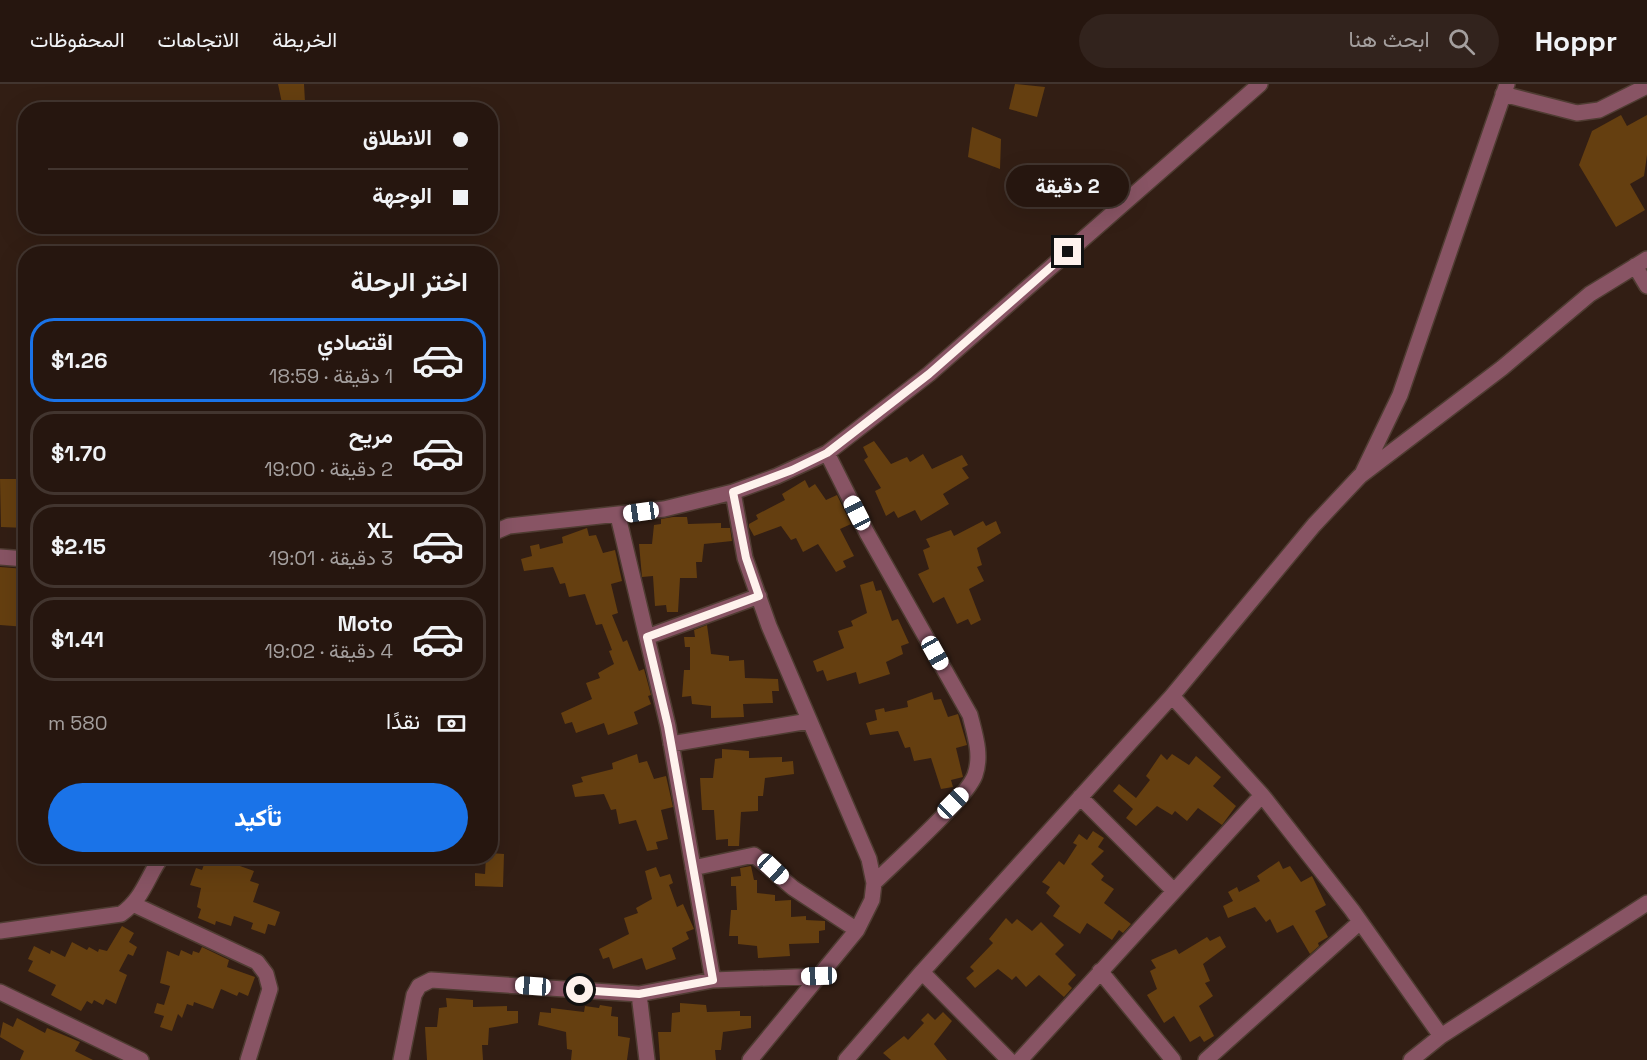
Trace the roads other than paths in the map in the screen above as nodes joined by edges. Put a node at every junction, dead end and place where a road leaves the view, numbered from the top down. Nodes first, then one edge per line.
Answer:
1 (1260, 84) edge
2 (1647, 86) edge
3 (1505, 89) edge
4 (1641, 263) edge
5 (1647, 286) edge
6 (827, 453) junction
7 (1360, 477) junction
8 (733, 492) junction
9 (618, 516) junction
10 (498, 531) edge
11 (0, 557) edge
12 (18, 558) edge
13 (759, 596) junction
14 (647, 637) junction
15 (1172, 696) junction
16 (809, 721) junction
17 (671, 744) junction
18 (1262, 795) junction
19 (1080, 797) junction
20 (158, 864) edge
21 (693, 868) junction
22 (874, 883) junction
23 (1174, 891) junction
24 (1647, 903) edge
25 (135, 905) junction
26 (1360, 922) junction
27 (857, 930) junction
28 (0, 931) edge
29 (1100, 970) junction
30 (922, 972) junction
31 (819, 976) junction
32 (713, 980) junction
33 (0, 992) edge
34 (639, 994) junction
35 (1441, 1036) junction
36 (141, 1060) edge
37 (248, 1060) edge
38 (401, 1060) edge
39 (647, 1060) edge
40 (750, 1060) edge
41 (846, 1060) edge
42 (1008, 1060) edge
43 (1020, 1060) edge
44 (1173, 1060) edge
45 (1206, 1060) edge
46 (1411, 1060) edge

1 - 6 street
2 - 3 street
3 - 7 street
4 - 5 street
4 - 7 street
6 - 8 street
6 - 22 street
7 - 15 street
8 - 9 street
8 - 13 street
9 - 10 street
9 - 14 street
11 - 12 street
13 - 14 street
13 - 16 street
14 - 17 street
15 - 18 street
15 - 19 street
16 - 17 street
16 - 22 street
17 - 21 street
18 - 23 street
18 - 26 street
19 - 23 street
19 - 30 street
20 - 25 street
21 - 27 street
21 - 32 street
22 - 27 street
23 - 29 street
24 - 35 street
25 - 28 street
25 - 37 street
26 - 35 street
26 - 45 street
27 - 31 street
29 - 43 street
29 - 44 street
30 - 41 street
30 - 42 street
31 - 32 street
31 - 40 street
32 - 34 street
33 - 36 street
34 - 38 street
34 - 39 street
35 - 46 street

